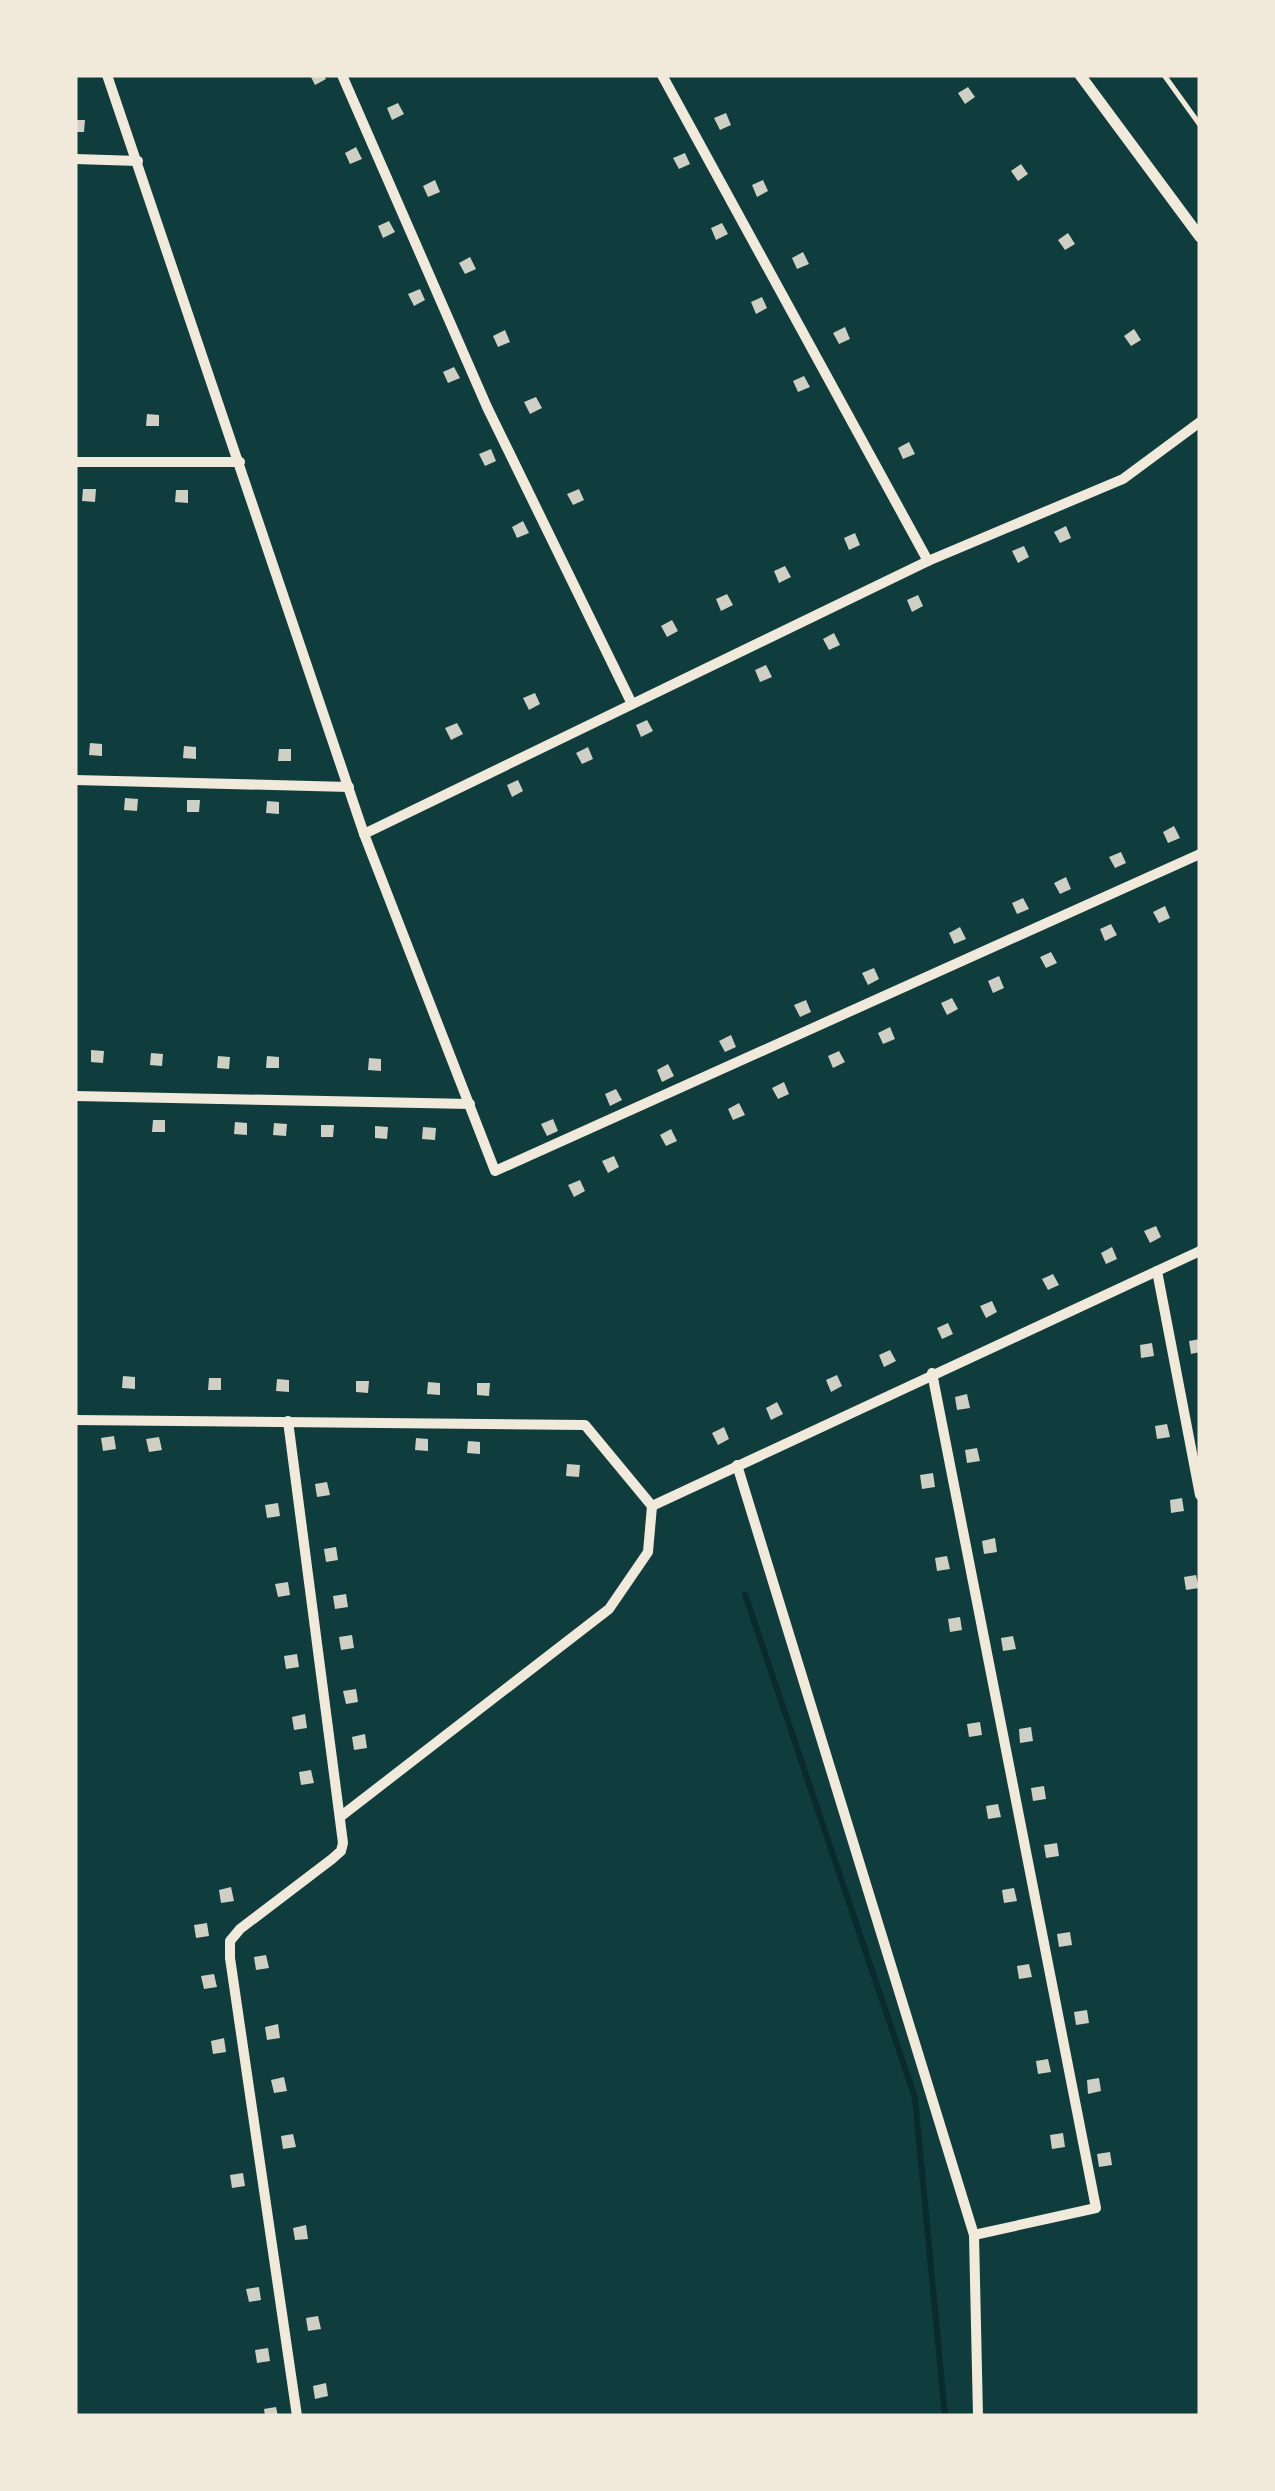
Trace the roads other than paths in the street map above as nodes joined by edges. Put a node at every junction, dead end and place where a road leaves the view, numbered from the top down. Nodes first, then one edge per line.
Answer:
1 (107, 75) edge
2 (342, 75) edge
3 (662, 75) edge
4 (1080, 75) edge
5 (1164, 75) edge
6 (1200, 125) edge
7 (75, 159) edge
8 (138, 161) junction
9 (1200, 237) edge
10 (1200, 422) edge
11 (75, 462) edge
12 (240, 462) junction
13 (928, 561) junction
14 (632, 704) junction
15 (75, 780) edge
16 (349, 787) junction
17 (364, 834) junction
18 (1200, 854) edge
19 (75, 1096) edge
20 (470, 1104) junction
21 (1200, 1251) edge
22 (1157, 1270) junction
23 (932, 1373) junction
24 (75, 1420) edge
25 (288, 1421) junction
26 (737, 1466) junction
27 (1200, 1495) edge
28 (652, 1506) junction
29 (340, 1817) junction
30 (974, 2235) junction
31 (297, 2416) edge
32 (978, 2416) edge

1 - 8 street
2 - 14 street
3 - 13 street
4 - 9 street
5 - 6 lane
7 - 8 street
8 - 12 street
10 - 13 street
11 - 12 street
12 - 16 street
13 - 14 street
14 - 17 street
15 - 16 street
16 - 17 street
17 - 20 street
18 - 20 street
19 - 20 street
21 - 22 street
22 - 23 street
22 - 27 street
23 - 26 street
23 - 30 street
24 - 25 street
25 - 28 street
25 - 29 street
26 - 28 street
26 - 30 street
28 - 29 street
29 - 31 street
30 - 32 street

